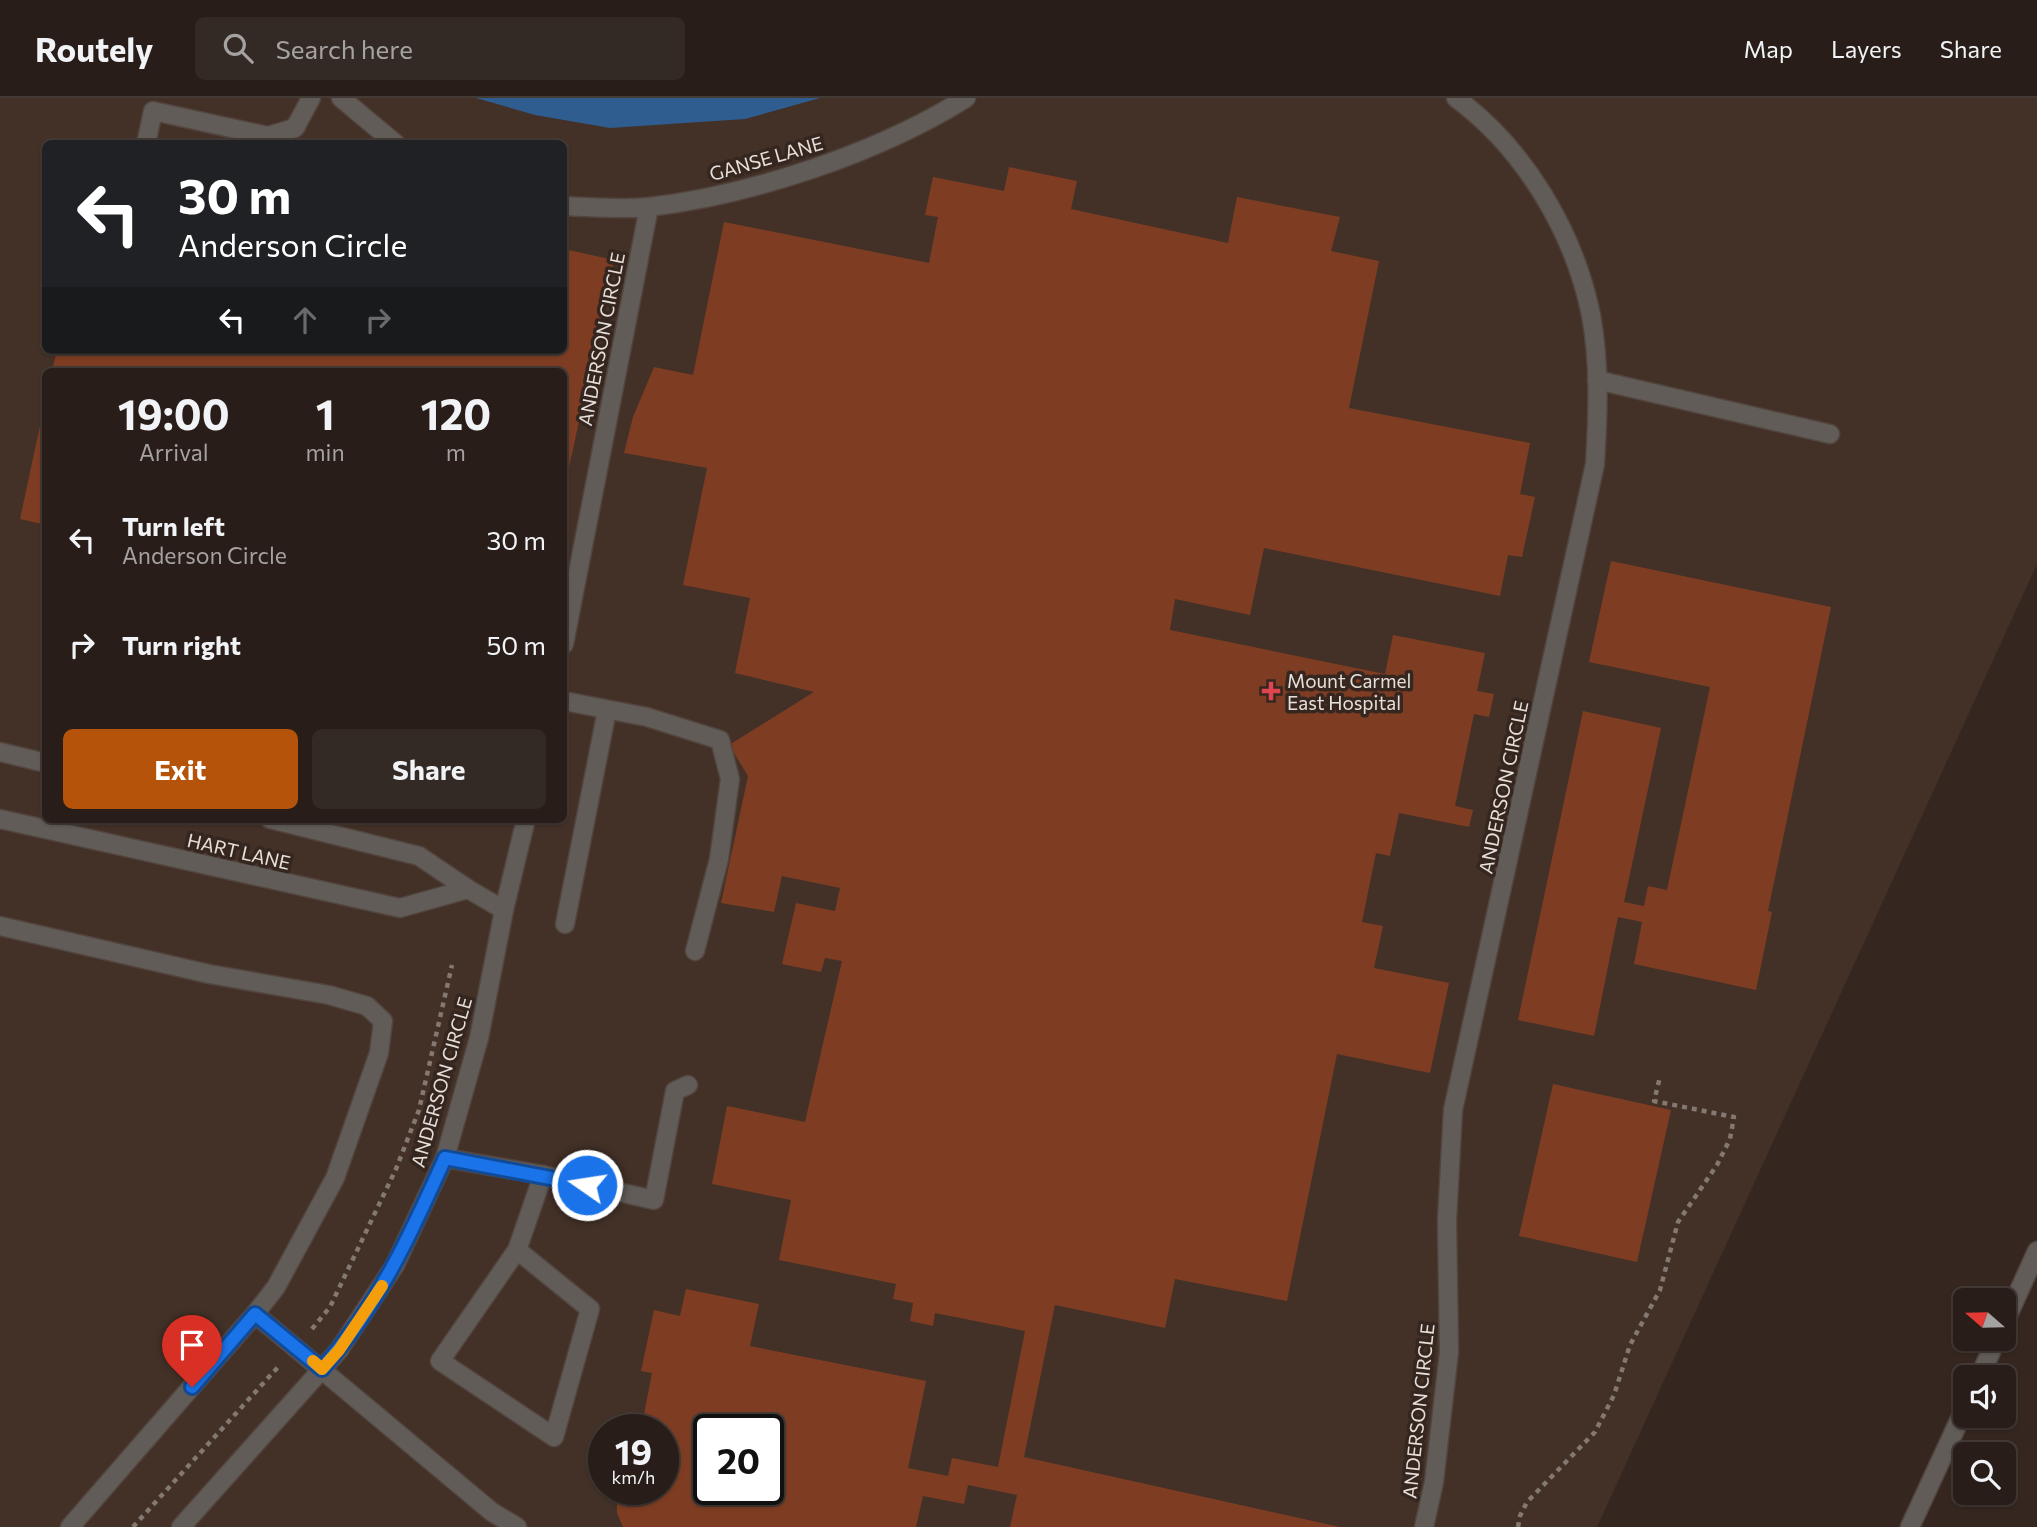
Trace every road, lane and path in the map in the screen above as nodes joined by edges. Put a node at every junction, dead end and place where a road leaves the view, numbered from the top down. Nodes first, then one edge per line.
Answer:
1 (312, 98) edge
2 (341, 98) edge
3 (965, 98) edge
4 (1456, 98) edge
5 (147, 140) edge
6 (391, 140) edge
7 (567, 206) edge
8 (649, 207) junction
9 (1597, 380) junction
10 (1830, 434) dead end
11 (567, 629) edge
12 (567, 702) edge
13 (607, 710) junction
14 (0, 752) edge
15 (42, 762) edge
16 (0, 819) edge
17 (286, 823) edge
18 (525, 823) edge
19 (468, 889) junction
20 (504, 910) junction
21 (565, 924) dead end
22 (0, 926) edge
23 (695, 951) dead end
24 (452, 965) dead end
25 (1660, 1077) dead end
26 (688, 1085) dead end
27 (445, 1158) junction
28 (543, 1175) junction
29 (517, 1250) junction
30 (2037, 1251) edge
31 (2016, 1297) edge
32 (255, 1314) junction
33 (296, 1348) junction
34 (322, 1369) junction
35 (1956, 1428) edge
36 (71, 1527) edge
37 (133, 1527) edge
38 (181, 1527) edge
39 (517, 1527) edge
40 (1424, 1527) edge
41 (1518, 1527) edge
42 (1910, 1527) edge

1 - 5 street
2 - 6 street
3 - 8 street, GANSE LANE
4 - 9 street, ANDERSON CIRCLE
7 - 8 street, GANSE LANE
8 - 11 street, ANDERSON CIRCLE
9 - 10 street
9 - 40 street, ANDERSON CIRCLE
12 - 13 street
13 - 21 street
13 - 23 street
14 - 15 street
16 - 19 street, HART LANE
17 - 19 street, HART LANE
18 - 20 street, ANDERSON CIRCLE
19 - 20 street, HART LANE
20 - 27 street, ANDERSON CIRCLE
22 - 32 street
24 - 33 path
25 - 41 path
26 - 28 street
27 - 28 street
27 - 34 street, ANDERSON CIRCLE
28 - 29 street
29 - 29 street
30 - 31 street
32 - 33 street
32 - 36 street
33 - 34 street
33 - 37 path
34 - 38 street, ANDERSON CIRCLE
34 - 39 street
35 - 42 street

